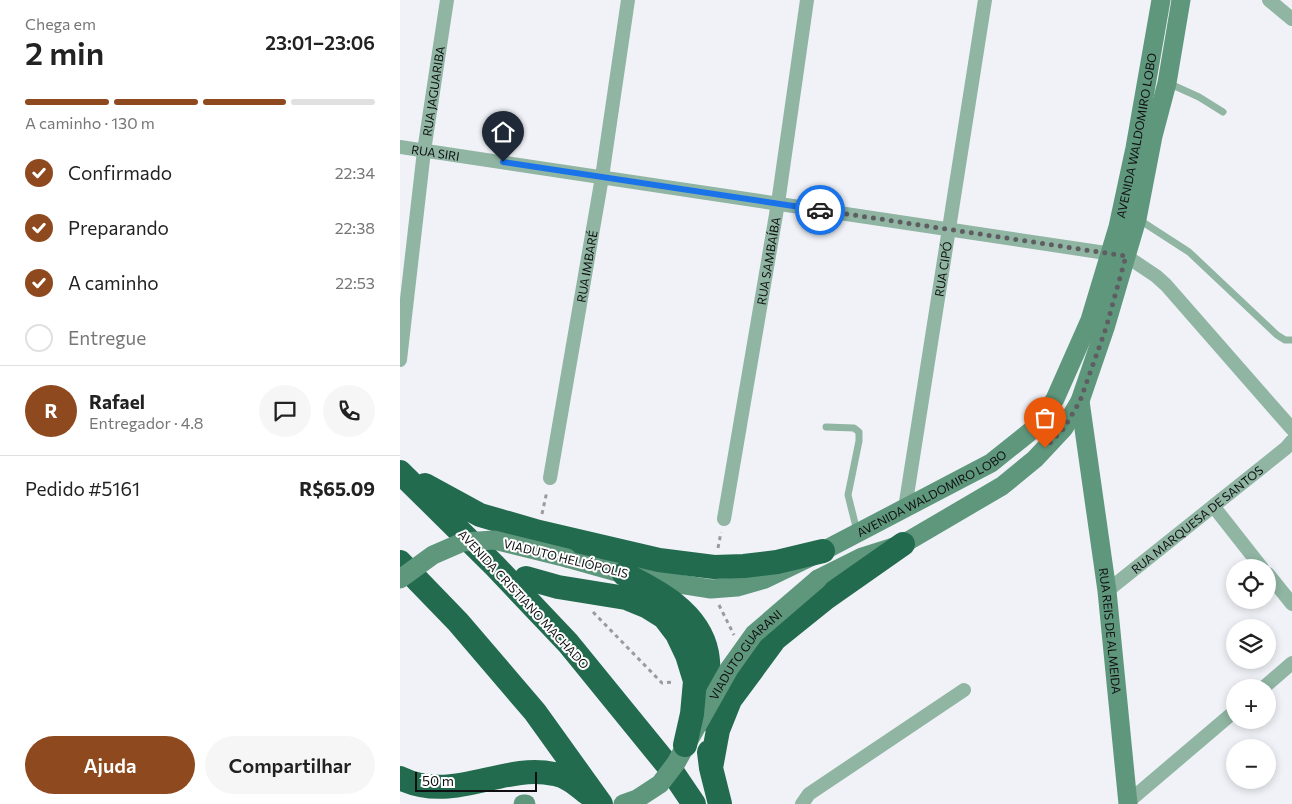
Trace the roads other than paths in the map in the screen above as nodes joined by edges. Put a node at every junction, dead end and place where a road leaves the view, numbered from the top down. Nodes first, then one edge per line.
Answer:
1 (447, 0) edge
2 (628, 0) edge
3 (807, 0) edge
4 (985, 0) edge
5 (1161, 0) edge
6 (1181, 0) edge
7 (1269, 0) edge
8 (1292, 19) edge
9 (1167, 83) junction
10 (1223, 112) dead end
11 (400, 147) edge
12 (424, 151) junction
13 (602, 177) junction
14 (778, 204) junction
15 (1137, 219) junction
16 (949, 229) junction
17 (1118, 255) junction
18 (1292, 340) edge
19 (400, 360) edge
20 (1055, 400) junction
21 (1080, 401) junction
22 (826, 427) dead end
23 (1064, 428) junction
24 (1292, 429) edge
25 (1289, 444) edge
26 (1088, 460) junction
27 (400, 472) edge
28 (550, 478) road end
29 (1214, 507) junction
30 (904, 508) junction
31 (724, 519) dead end
32 (857, 534) junction
33 (903, 544) junction
34 (824, 551) junction
35 (1255, 559) edge
36 (400, 562) edge
37 (495, 566) junction
38 (624, 574) junction
39 (400, 579) edge
40 (1276, 584) edge
41 (711, 589) joint
42 (1107, 591) junction
43 (1292, 604) edge
44 (1292, 663) edge
45 (1273, 679) edge
46 (964, 690) dead end
47 (1226, 719) edge
48 (685, 745) junction
49 (711, 768) junction
50 (400, 778) edge
51 (1128, 803) edge
52 (600, 804) edge
53 (623, 804) edge
54 (694, 804) edge
55 (720, 804) edge
56 (802, 804) edge

1 - 12 street, RUA JAGUARIBA
2 - 13 street, RUA IMBARÉ
3 - 14 street, RUA SAMBAÍBA
4 - 16 street, RUA CIPÓ
5 - 17 main road, AVENIDA WALDOMIRO LOBO
6 - 9 main road, AVENIDA WALDOMIRO LOBO
7 - 8 street
9 - 10 lane
9 - 15 main road, AVENIDA WALDOMIRO LOBO
11 - 12 street, RUA SIRI
12 - 13 street, RUA SIRI
12 - 19 street, RUA JAGUARIBA
13 - 14 street, RUA SIRI
13 - 28 street, RUA IMBARÉ
14 - 16 street, RUA SIRI
14 - 31 street, RUA SAMBAÍBA
15 - 17 main road, AVENIDA WALDOMIRO LOBO
15 - 18 lane
16 - 17 street, RUA SIRI
16 - 30 street, RUA CIPÓ
17 - 20 main road, AVENIDA WALDOMIRO LOBO
17 - 21 main road, AVENIDA WALDOMIRO LOBO
17 - 24 street
20 - 23 main road, RUA REIS DE ALMEIDA
20 - 30 main road, AVENIDA WALDOMIRO LOBO
21 - 23 main road, AVENIDA WALDOMIRO LOBO
21 - 26 main road, RUA REIS DE ALMEIDA
22 - 32 lane
23 - 26 main road, RUA REIS DE ALMEIDA
23 - 33 main road, AVENIDA WALDOMIRO LOBO
25 - 29 street, RUA MARQUESA DE SANTOS
26 - 42 main road, RUA REIS DE ALMEIDA
27 - 34 highway
27 - 37 highway, AVENIDA CRISTIANO MACHADO
29 - 35 street
29 - 42 street, RUA MARQUESA DE SANTOS
30 - 32 main road, AVENIDA WALDOMIRO LOBO
32 - 34 main road, AVENIDA WALDOMIRO LOBO
33 - 48 main road, VIADUTO GUARANI, bridge
33 - 49 highway
34 - 41 main road, AVENIDA WALDOMIRO LOBO
36 - 52 highway
37 - 48 highway, bridge
37 - 54 highway, AVENIDA CRISTIANO MACHADO
38 - 39 main road, VIADUTO HELIÓPOLIS, bridge
38 - 41 main road, VIADUTO HELIÓPOLIS
38 - 49 highway
40 - 43 street
42 - 51 main road, RUA REIS DE ALMEIDA
44 - 45 street
46 - 56 street
47 - 51 street
48 - 53 main road, VIADUTO GUARANI, bridge
49 - 55 highway
50 - 52 highway

